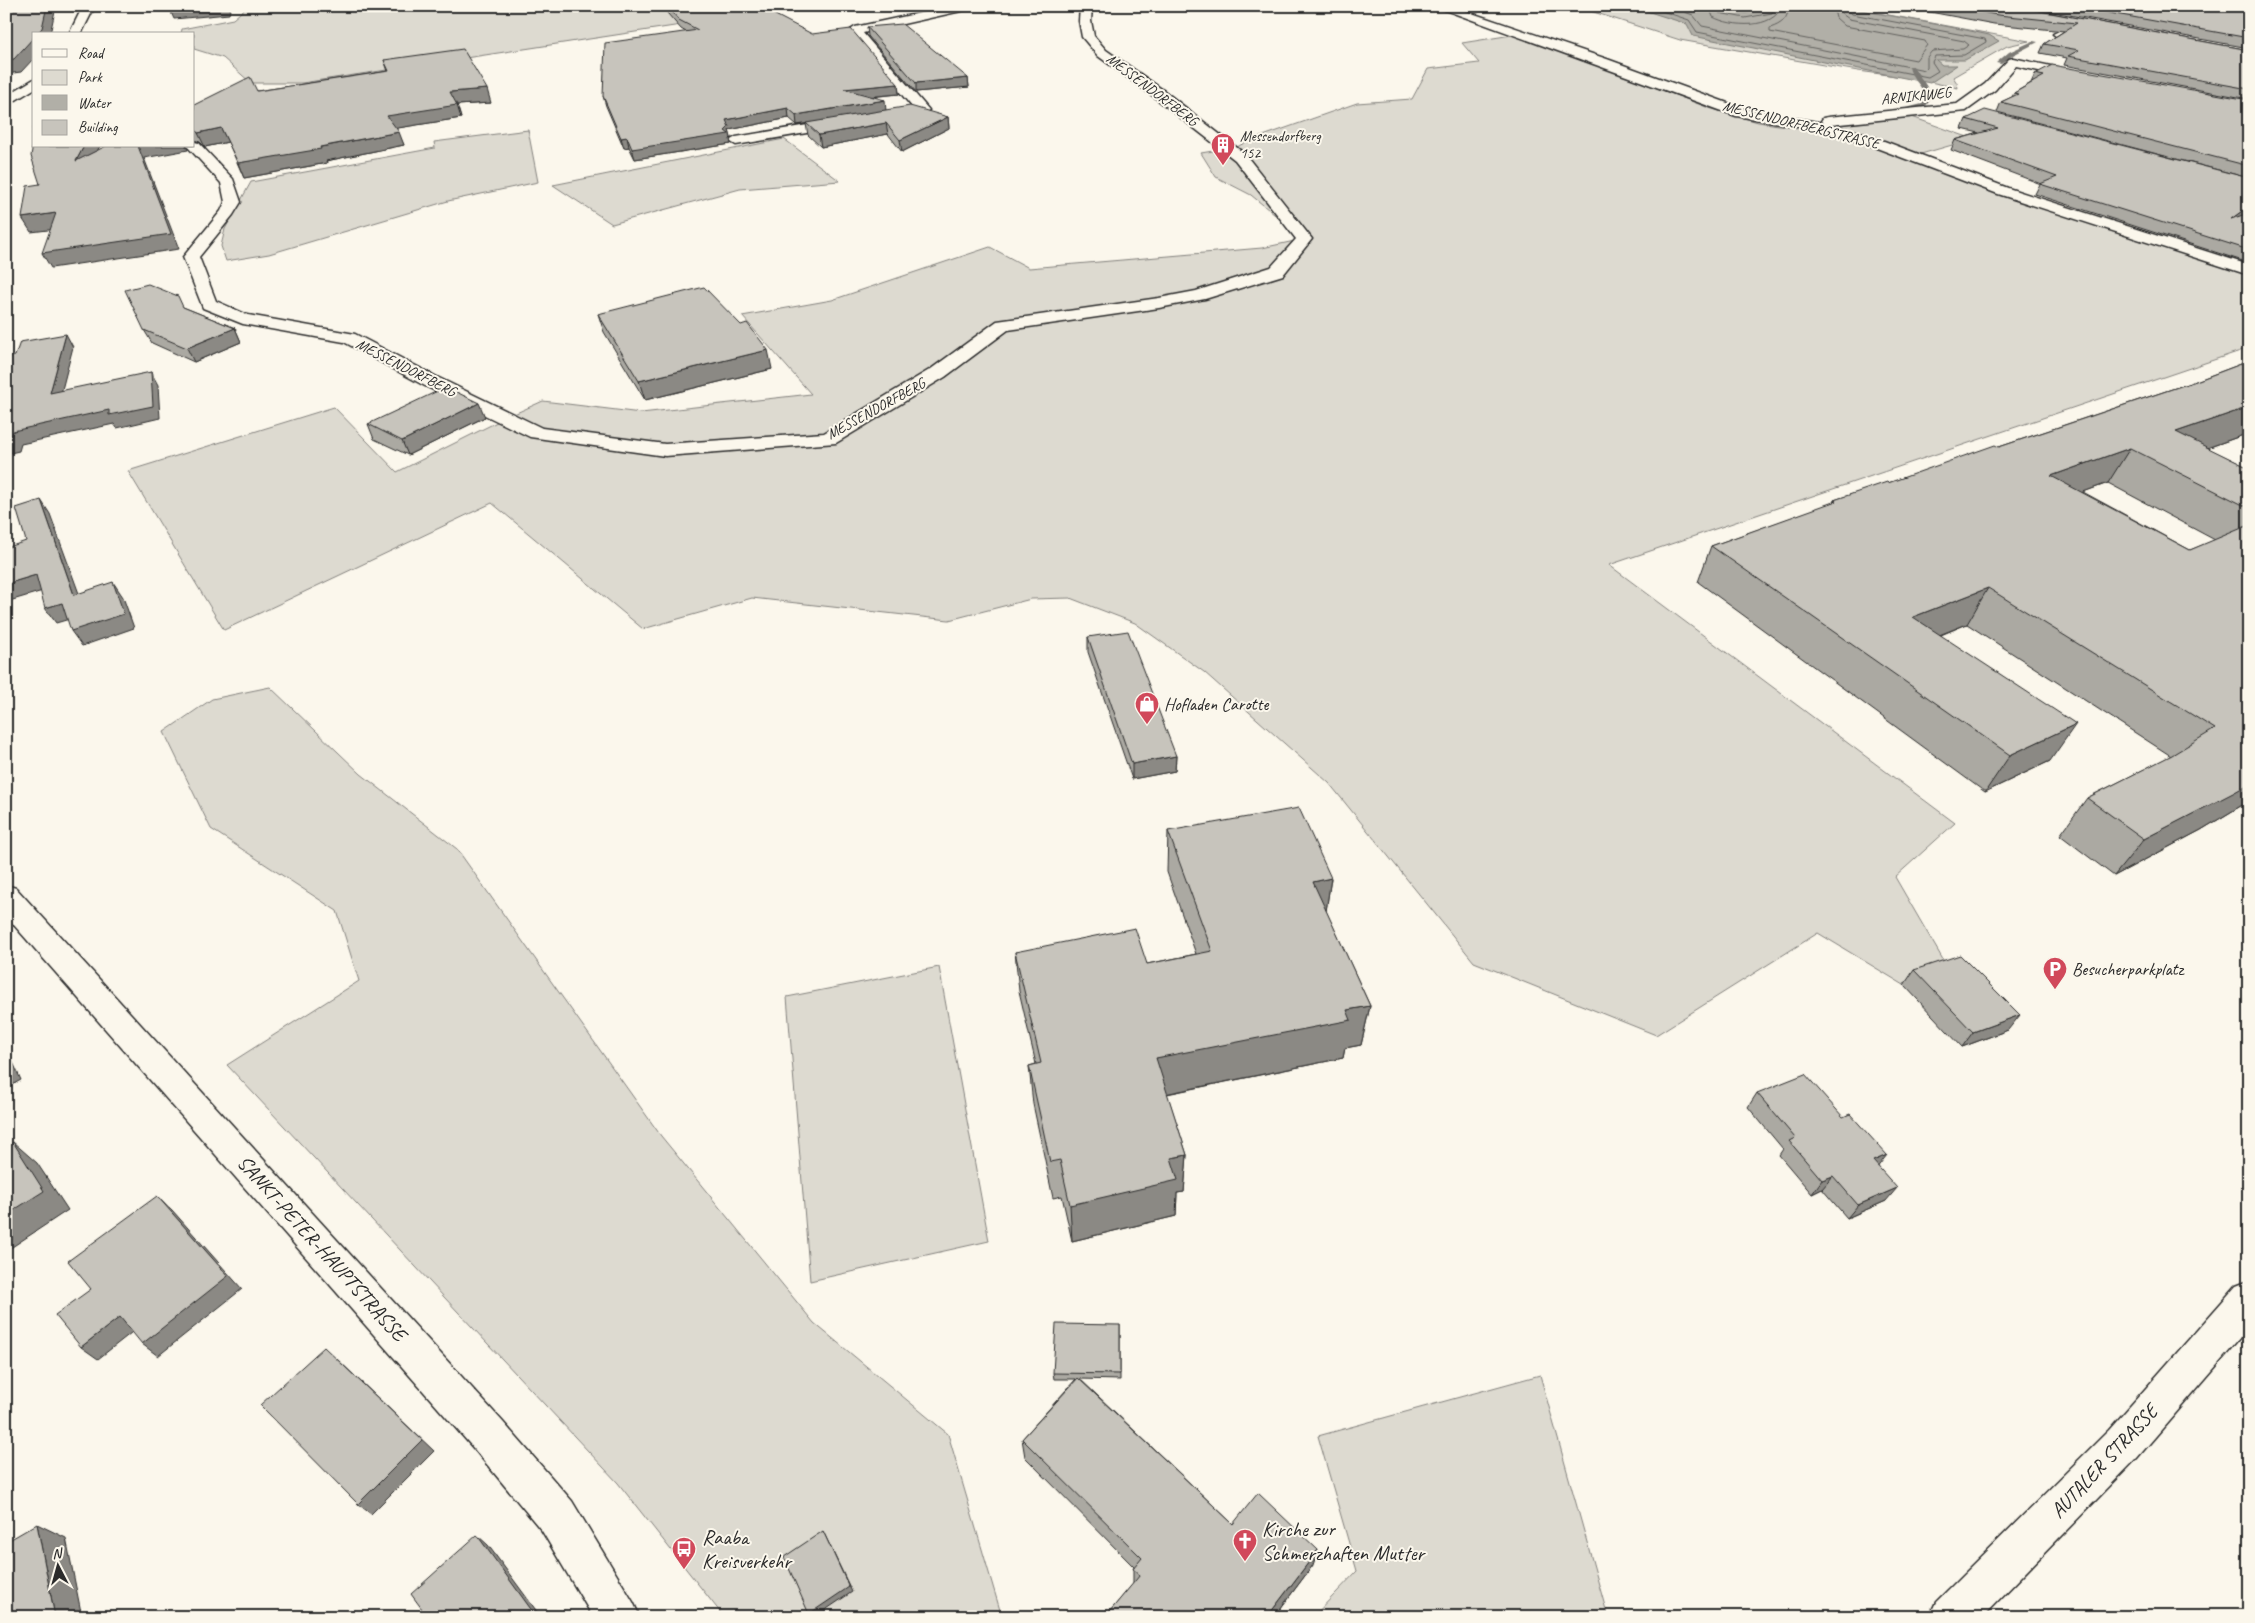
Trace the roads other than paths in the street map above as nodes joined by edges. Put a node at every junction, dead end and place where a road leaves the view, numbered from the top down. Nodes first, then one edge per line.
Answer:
1 (89, 6) edge
2 (970, 6) edge
3 (1086, 6) edge
4 (1439, 6) edge
5 (2077, 20) edge
6 (76, 32) edge
7 (2059, 34) edge
8 (2095, 78) edge
9 (32, 84) edge
10 (6, 102) edge
11 (1961, 108) junction
12 (1980, 113) edge
13 (874, 118) edge
14 (854, 121) edge
15 (1805, 123) junction
16 (736, 141) dead end
17 (195, 147) edge
18 (2249, 270) edge
19 (6, 896) edge
20 (2249, 1299) edge
21 (618, 1617) edge
22 (1951, 1617) edge

1 - 6 street
2 - 13 street
3 - 17 street, MESSENDORFBERG
4 - 15 street, MESSENDORFBERGSTRASSE
5 - 7 street
8 - 11 street, ARNIKAWEG
9 - 10 street
11 - 12 street
11 - 15 street, ARNIKAWEG
14 - 16 street
15 - 18 street, MESSENDORFBERGSTRASSE
19 - 21 street, SANKT-PETER-HAUPTSTRASSE
20 - 22 street, AUTALER STRASSE

